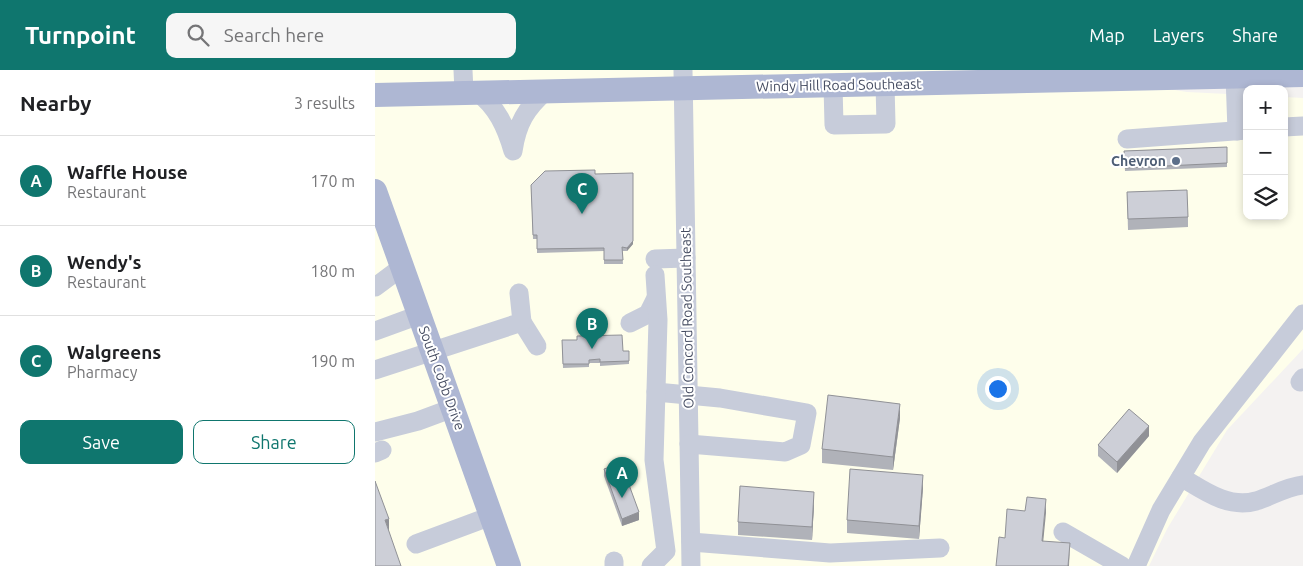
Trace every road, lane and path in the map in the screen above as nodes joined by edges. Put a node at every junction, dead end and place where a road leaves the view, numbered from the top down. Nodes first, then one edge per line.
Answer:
1 (1003, 75) edge
2 (1303, 75) edge
3 (1235, 76) junction
4 (683, 79) edge
5 (885, 84) junction
6 (468, 85) edge
7 (833, 85) junction
8 (546, 91) junction
9 (375, 95) edge
10 (1303, 126) edge
11 (1288, 127) edge
12 (1242, 131) edge
13 (1127, 139) dead end
14 (377, 203) edge
15 (686, 258) junction
16 (402, 267) junction
17 (375, 287) edge
18 (519, 293) dead end
19 (656, 298) junction
20 (1303, 314) edge
21 (419, 315) junction
22 (522, 322) junction
23 (630, 324) dead end
24 (375, 332) edge
25 (537, 346) dead end
26 (432, 350) junction
27 (375, 370) edge
28 (656, 392) junction
29 (688, 393) junction
30 (453, 408) junction
31 (375, 432) edge
32 (689, 444) junction
33 (1181, 477) junction
34 (1303, 485) edge
35 (491, 516) junction
36 (1063, 532) dead end
37 (691, 542) junction
38 (415, 544) dead end
39 (940, 548) dead end
40 (509, 566) edge
41 (651, 566) edge
42 (691, 566) edge
43 (1122, 566) edge
44 (1136, 566) edge

1 - 3 main road, Windy Hill Road Southeast
1 - 5 main road, Windy Hill Road Southeast
2 - 3 main road, Windy Hill Road Southeast
3 - 12 street
4 - 7 main road, Windy Hill Road Southeast
4 - 8 main road, Windy Hill Road Southeast
4 - 15 street, Old Concord Road Southeast
5 - 7 main road, Windy Hill Road Southeast
5 - 7 street
6 - 8 main road, Windy Hill Road Southeast
6 - 8 street
6 - 9 main road, Windy Hill Road Southeast
10 - 11 street
12 - 13 street
14 - 16 main road, South Cobb Drive
15 - 19 street
15 - 29 street, Old Concord Road Southeast
16 - 17 street
16 - 21 main road, South Cobb Drive
18 - 22 street
19 - 23 street
19 - 28 street
20 - 33 street
21 - 24 street
21 - 26 main road, South Cobb Drive
22 - 25 street
22 - 26 street
26 - 27 street
26 - 30 main road, South Cobb Drive
28 - 29 street
28 - 41 street
29 - 32 street, Old Concord Road Southeast
29 - 32 street
30 - 31 street
30 - 35 main road, South Cobb Drive
32 - 37 street, Old Concord Road Southeast
33 - 34 street
33 - 44 street
35 - 38 street
35 - 40 main road, South Cobb Drive
36 - 43 street
37 - 39 street
37 - 42 street, Old Concord Road Southeast

